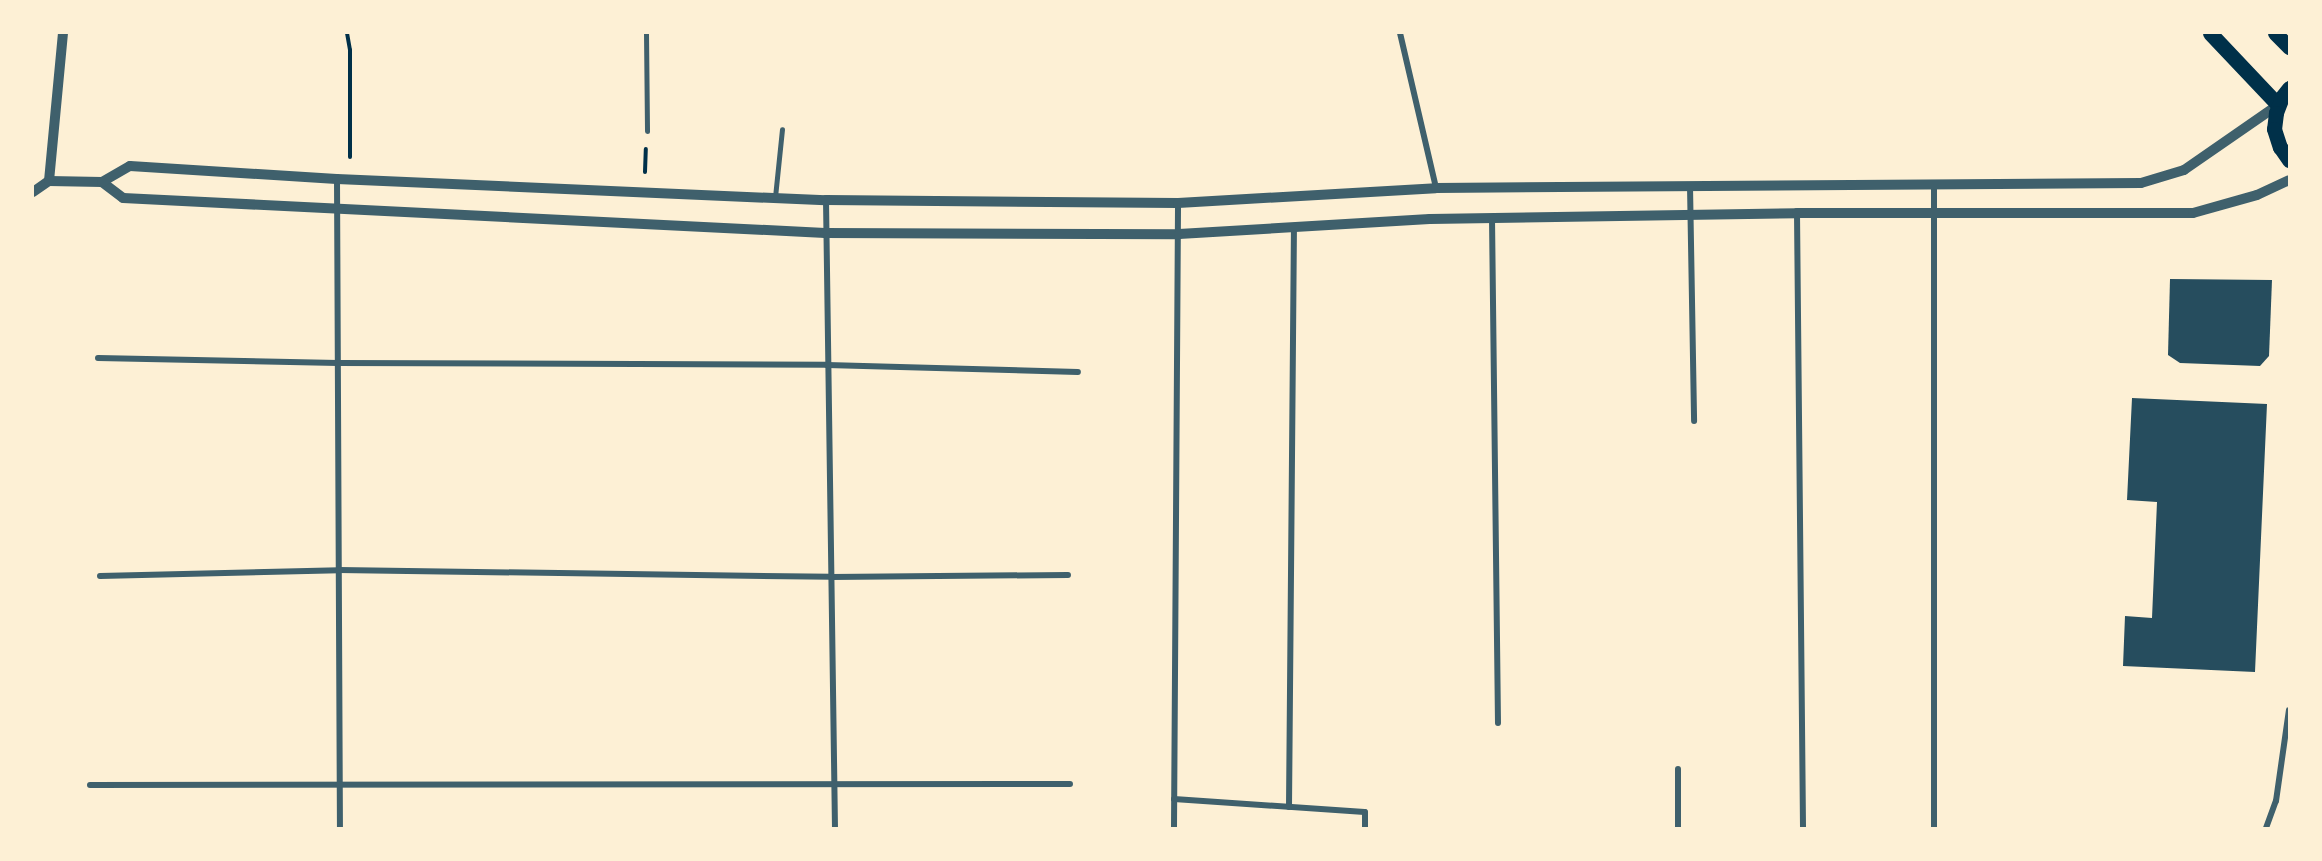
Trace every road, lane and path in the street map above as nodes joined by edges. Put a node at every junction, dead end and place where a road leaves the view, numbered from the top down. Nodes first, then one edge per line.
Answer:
1 (63, 33) edge
2 (347, 33) edge
3 (646, 33) edge
4 (1400, 33) edge
5 (2210, 33) edge
6 (2232, 33) edge
7 (2275, 33) edge
8 (2221, 45) junction
9 (2289, 47) edge
10 (2289, 88) edge
11 (2278, 105) junction
12 (782, 129) dead end
13 (647, 131) joint
14 (2289, 160) edge
15 (337, 178) junction
16 (350, 178) junction
17 (49, 180) junction
18 (2289, 180) edge
19 (102, 182) junction
20 (1934, 184) junction
21 (1690, 186) junction
22 (1436, 188) junction
23 (644, 190) junction
24 (33, 192) edge
25 (775, 197) junction
26 (826, 200) junction
27 (1178, 203) junction
28 (337, 209) junction
29 (1797, 213) junction
30 (1691, 214) junction
31 (1934, 214) junction
32 (1492, 218) junction
33 (1294, 227) junction
34 (825, 233) junction
35 (1179, 234) junction
36 (98, 358) dead end
37 (338, 363) junction
38 (827, 365) junction
39 (1078, 372) dead end
40 (1694, 421) dead end
41 (339, 570) junction
42 (1068, 575) dead end
43 (100, 576) dead end
44 (831, 577) junction
45 (2289, 710) edge
46 (1498, 723) dead end
47 (1678, 769) dead end
48 (1070, 784) dead end
49 (90, 785) dead end
50 (340, 785) junction
51 (834, 785) junction
52 (1174, 799) junction
53 (1289, 807) junction
54 (340, 828) edge
55 (835, 828) edge
56 (1174, 828) edge
57 (1365, 828) edge
58 (1678, 828) edge
59 (1803, 828) edge
60 (1934, 828) edge
61 (2266, 828) edge

1 - 17 street
2 - 16 path
3 - 13 street
4 - 22 street
5 - 8 main road
6 - 8 main road
7 - 9 main road
8 - 11 main road
10 - 11 main road
11 - 14 main road
11 - 20 street
12 - 25 street
13 - 23 path
15 - 16 street
15 - 19 street
15 - 28 street
16 - 23 street
17 - 19 street
17 - 24 street
18 - 31 street
19 - 28 street
20 - 21 street
20 - 31 street
21 - 22 street
21 - 30 street
22 - 27 street
23 - 25 street
25 - 26 street
26 - 27 street
26 - 34 street
27 - 35 street
28 - 34 street
28 - 37 street
29 - 30 street
29 - 31 street
29 - 59 street
30 - 32 street
30 - 40 street
31 - 60 street
32 - 33 street
32 - 46 street
33 - 35 street
33 - 53 street
34 - 35 street
34 - 38 street
35 - 52 street
36 - 37 street
37 - 38 street
37 - 41 street
38 - 39 street
38 - 44 street
41 - 43 street
41 - 44 street
41 - 50 street
42 - 44 street
44 - 51 street
45 - 61 street
47 - 58 street
48 - 51 street
49 - 50 street
50 - 51 street
50 - 54 street
51 - 55 street
52 - 53 street
52 - 56 street
53 - 57 street

